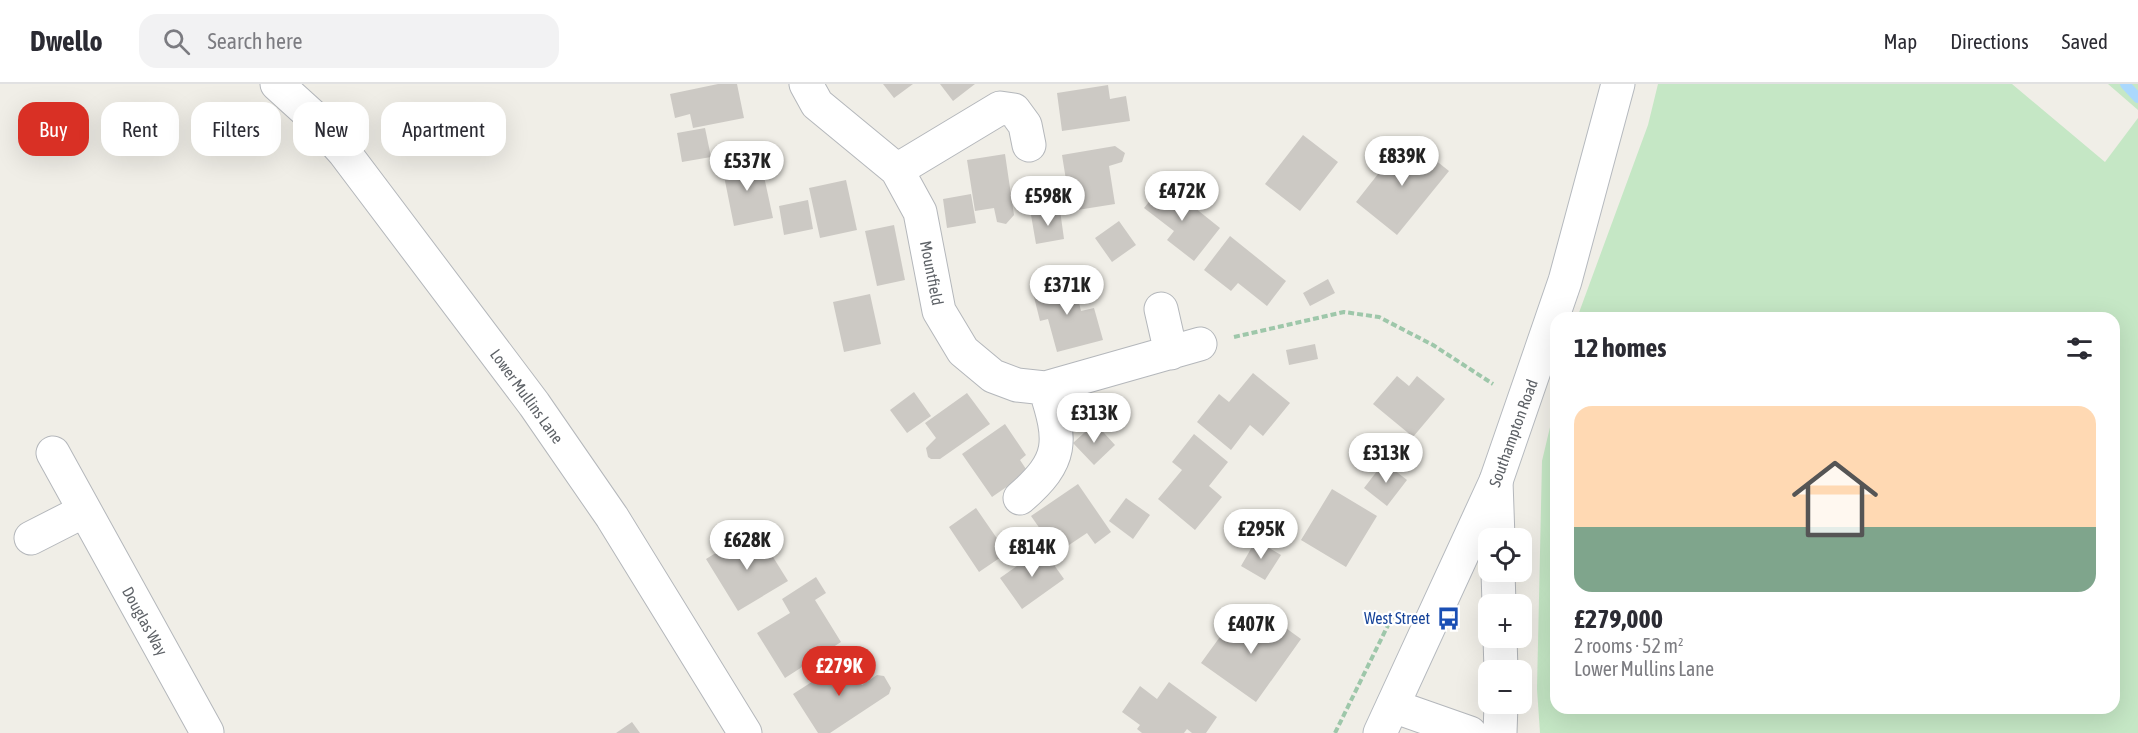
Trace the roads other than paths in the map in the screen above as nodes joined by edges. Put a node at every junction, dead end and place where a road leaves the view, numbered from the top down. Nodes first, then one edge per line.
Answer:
1 (277, 84) edge
2 (806, 84) edge
3 (1618, 84) edge
4 (1029, 146) dead end
5 (897, 170) junction
6 (1161, 309) dead end
7 (1554, 312) edge
8 (1550, 324) edge
9 (1045, 388) junction
10 (53, 453) dead end
11 (1496, 481) junction
12 (1020, 498) dead end
13 (84, 511) junction
14 (1498, 528) edge
15 (31, 538) dead end
16 (1501, 714) edge
17 (1386, 719) edge
18 (203, 733) edge
19 (745, 733) edge
20 (1470, 733) edge
21 (1500, 733) edge

1 - 19 street, Lower Mullins Lane
2 - 5 street, Mountfield
3 - 7 street, Southampton Road
4 - 5 street
5 - 9 street, Mountfield
6 - 9 street, Mountfield
8 - 11 street, Southampton Road
9 - 12 street
10 - 13 street, Douglas Way
11 - 14 street
11 - 17 street, Southampton Road
13 - 15 street
13 - 18 street, Douglas Way
16 - 21 street
17 - 20 street

